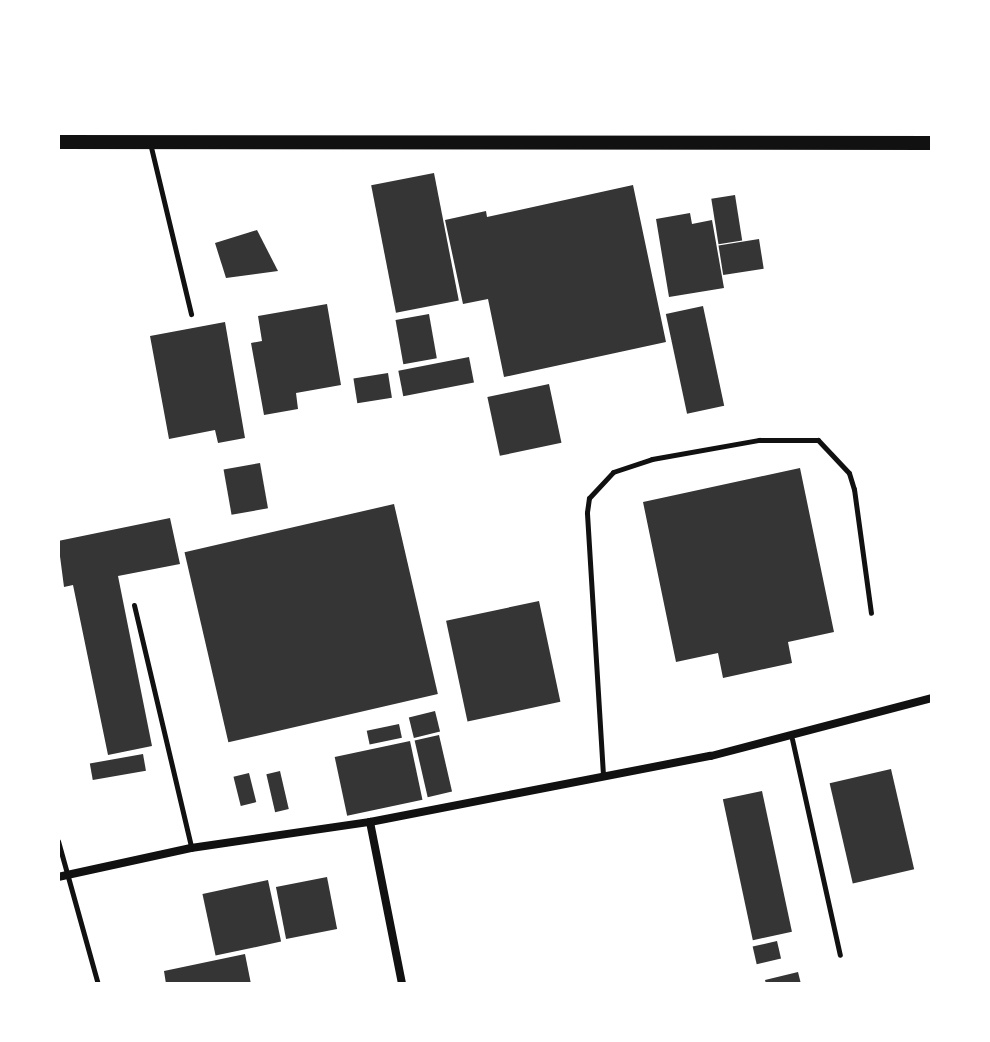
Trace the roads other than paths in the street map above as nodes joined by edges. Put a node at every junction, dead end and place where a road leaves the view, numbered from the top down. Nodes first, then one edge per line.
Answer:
1 (58, 142) edge
2 (150, 142) junction
3 (932, 143) edge
4 (191, 314) dead end
5 (134, 605) dead end
6 (871, 613) dead end
7 (932, 698) edge
8 (792, 739) junction
9 (603, 775) junction
10 (370, 822) junction
11 (58, 841) edge
12 (191, 848) junction
13 (68, 876) junction
14 (58, 877) edge
15 (840, 955) dead end
16 (98, 984) edge
17 (402, 984) edge

1 - 2 street
2 - 3 street
2 - 4 lane
5 - 12 lane
6 - 9 lane
7 - 8 street
8 - 9 street
8 - 15 lane
9 - 10 street
10 - 12 street
10 - 17 street
11 - 13 lane
12 - 13 street
13 - 14 street
13 - 16 lane

